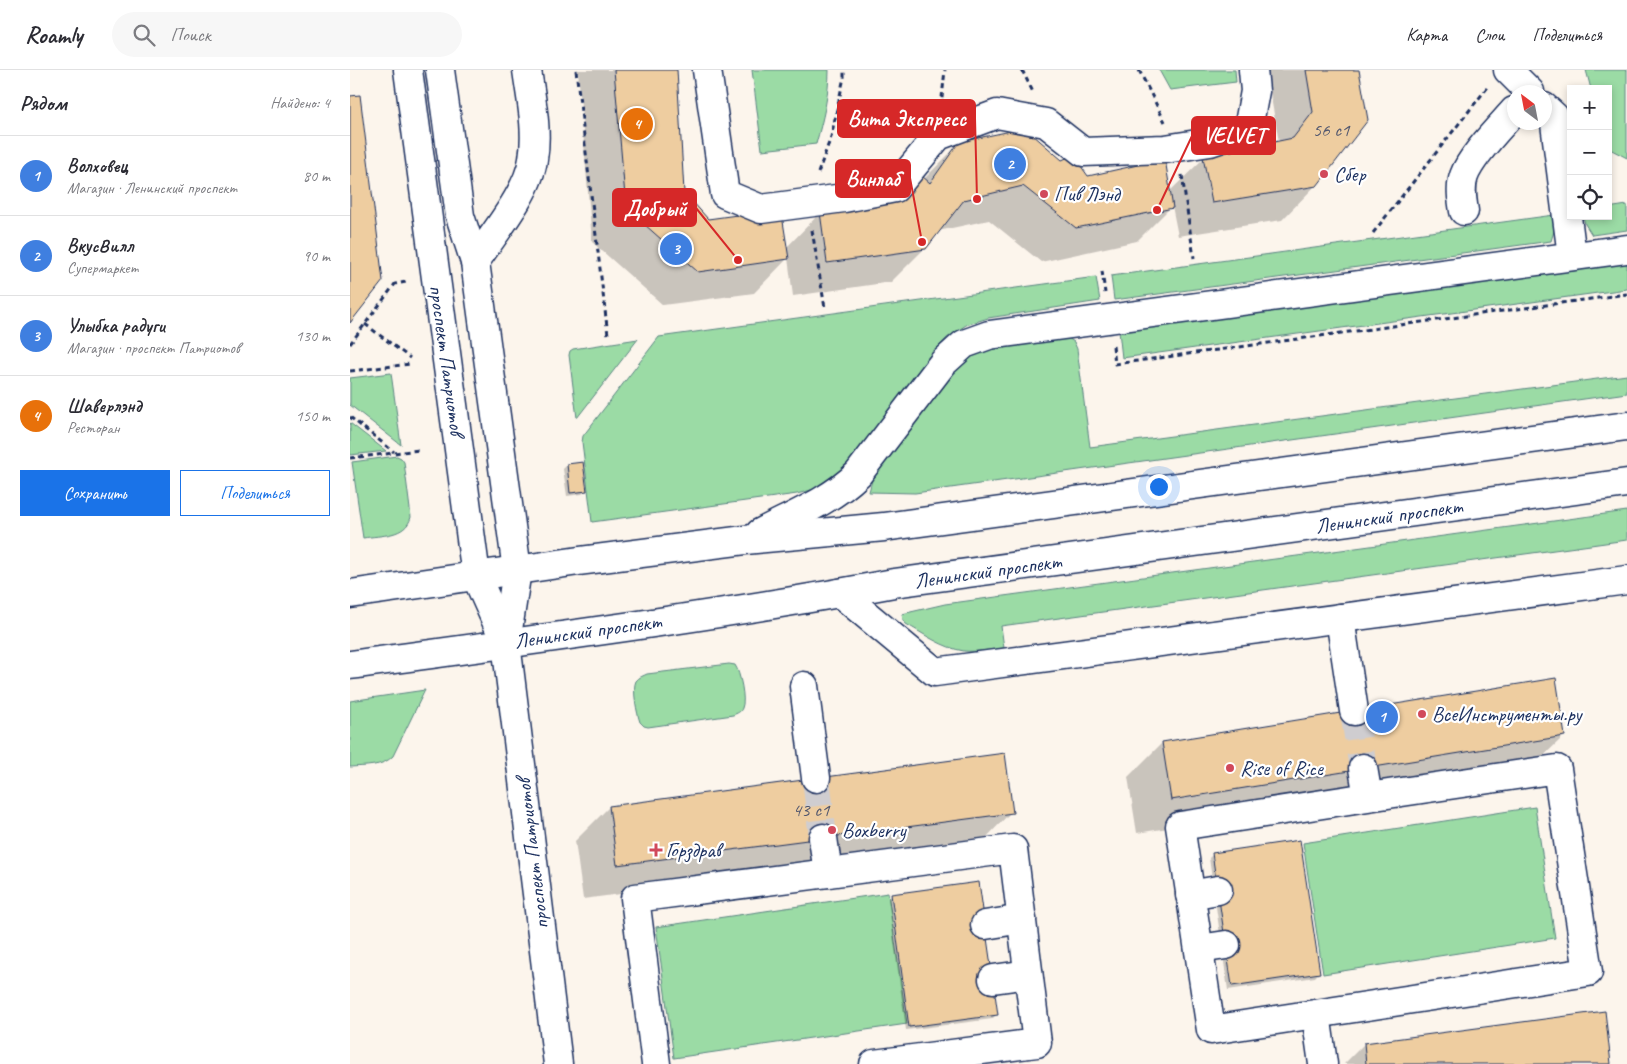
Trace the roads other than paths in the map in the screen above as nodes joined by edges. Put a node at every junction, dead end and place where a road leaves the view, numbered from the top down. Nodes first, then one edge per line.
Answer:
1 (408, 70) edge
2 (440, 70) edge
3 (527, 70) edge
4 (706, 70) edge
5 (1253, 70) edge
6 (1498, 78) edge
7 (1514, 85) edge
8 (1552, 114) edge
9 (1507, 118) edge
10 (1464, 211) dead end
11 (1627, 249) edge
12 (1572, 256) junction
13 (475, 262) junction
14 (1627, 426) edge
15 (1627, 483) edge
16 (745, 540) junction
17 (518, 570) junction
18 (476, 576) junction
19 (1627, 580) edge
20 (350, 594) edge
21 (840, 594) junction
22 (1340, 618) junction
23 (506, 643) junction
24 (350, 665) edge
25 (804, 686) dead end
26 (1354, 711) tunnel mouth
27 (1363, 768) tunnel mouth
28 (816, 778) tunnel mouth
29 (1368, 797) junction
30 (824, 838) tunnel mouth
31 (828, 873) junction
32 (1218, 890) dead end
33 (1190, 895) junction
34 (1022, 919) junction
35 (985, 924) dead end
36 (1226, 945) dead end
37 (1199, 949) junction
38 (1028, 974) junction
39 (993, 979) dead end
40 (1316, 1014) junction
41 (1039, 1054) edge
42 (971, 1058) edge
43 (558, 1064) edge
44 (656, 1064) edge
45 (874, 1064) edge
46 (1323, 1064) edge

1 - 18 street, проспект Патриотов
2 - 13 street, проспект Патриотов
3 - 13 street
4 - 5 street
6 - 7 street
8 - 12 street
9 - 10 street
11 - 12 street
12 - 16 street
13 - 17 street, проспект Патриотов
14 - 16 street
15 - 21 street, Ленинский проспект
16 - 17 street
17 - 18 street
17 - 23 street, проспект Патриотов
18 - 20 street
18 - 23 street, проспект Патриотов
19 - 22 street
21 - 22 street
21 - 23 street, Ленинский проспект
22 - 26 street
23 - 24 street, Ленинский проспект
23 - 43 street, проспект Патриотов
25 - 28 street
27 - 29 street
29 - 33 street
29 - 40 street
30 - 31 street
31 - 34 street
31 - 44 street
32 - 33 street
33 - 37 street
34 - 35 street
34 - 38 street
36 - 37 street
37 - 40 street
38 - 39 street
38 - 41 street
40 - 46 street
41 - 42 street
42 - 45 street

